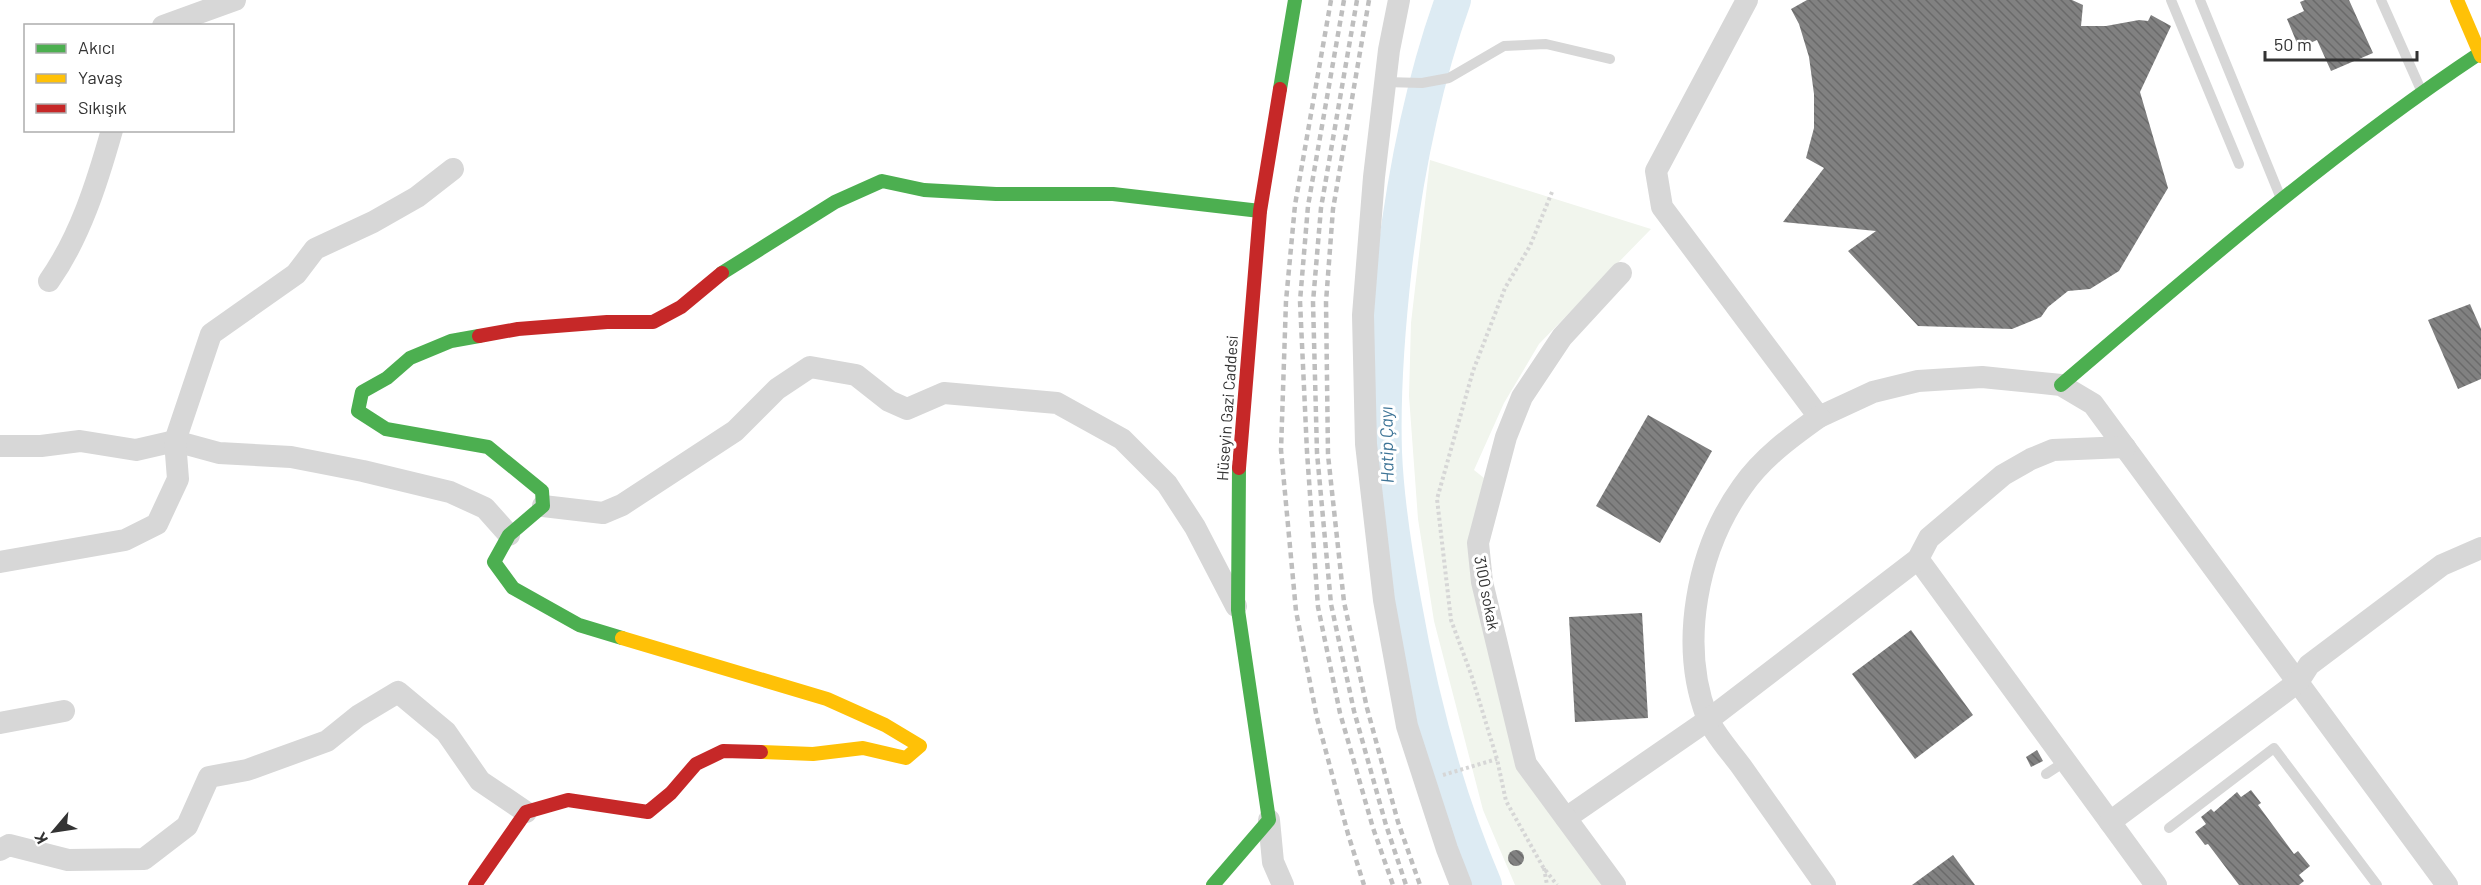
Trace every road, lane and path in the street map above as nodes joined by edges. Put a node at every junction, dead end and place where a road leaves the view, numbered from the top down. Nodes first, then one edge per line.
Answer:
1 (235, 0) edge
2 (1295, 0) edge
3 (1399, 0) edge
4 (1747, 0) edge
5 (2171, 0) edge
6 (2200, 0) edge
7 (2381, 0) edge
8 (2457, 0) edge
9 (169, 24) edge
10 (2480, 54) edge
11 (1610, 59) dead end
12 (1385, 82) junction
13 (2421, 90) junction
14 (111, 132) edge
15 (2239, 164) dead end
16 (453, 169) dead end
17 (2282, 199) junction
18 (1260, 211) junction
19 (1621, 273) dead end
20 (49, 281) dead end
21 (2061, 385) junction
22 (1819, 417) junction
23 (175, 441) junction
24 (0, 446) edge
25 (2125, 447) junction
26 (543, 506) junction
27 (509, 535) junction
28 (2481, 548) edge
29 (1918, 559) junction
30 (0, 562) edge
31 (1238, 610) junction
32 (2298, 682) junction
33 (64, 711) dead end
34 (1708, 720) junction
35 (0, 723) edge
36 (1497, 759) dead end
37 (2066, 761) junction
38 (2046, 774) dead end
39 (1439, 776) dead end
40 (526, 812) junction
41 (1566, 818) junction
42 (1269, 820) junction
43 (2110, 822) junction
44 (2169, 828) dead end
45 (0, 850) edge
46 (475, 885) edge
47 (1213, 885) edge
48 (1283, 885) edge
49 (1461, 885) edge
50 (1615, 885) edge
51 (1825, 885) edge
52 (2156, 885) edge
53 (2377, 885) edge
54 (2447, 885) edge

1 - 9 street
2 - 18 main road, Hüseyin Gazi Caddesi
3 - 12 street
4 - 22 street
5 - 15 lane
6 - 17 lane
7 - 13 lane
8 - 10 main road
10 - 13 main road
11 - 12 lane
12 - 49 street
13 - 17 main road
14 - 20 street
16 - 23 street
17 - 21 main road
18 - 26 main road
18 - 31 main road, Hüseyin Gazi Caddesi
19 - 41 street, 3100 sokak
21 - 22 street
21 - 25 street
22 - 34 street
23 - 24 street
23 - 27 street
23 - 30 street
25 - 29 street
25 - 32 street
26 - 27 main road
26 - 31 street
27 - 40 main road
28 - 32 street
29 - 34 street
29 - 37 street
31 - 42 main road, Hüseyin Gazi Caddesi
32 - 43 street
32 - 54 street
33 - 35 street
34 - 41 street
34 - 51 street
36 - 39 path
37 - 38 lane
37 - 43 street
40 - 45 street
40 - 46 main road
41 - 50 street, 3100 sokak
42 - 47 main road
42 - 48 street
43 - 52 street
44 - 53 lane

